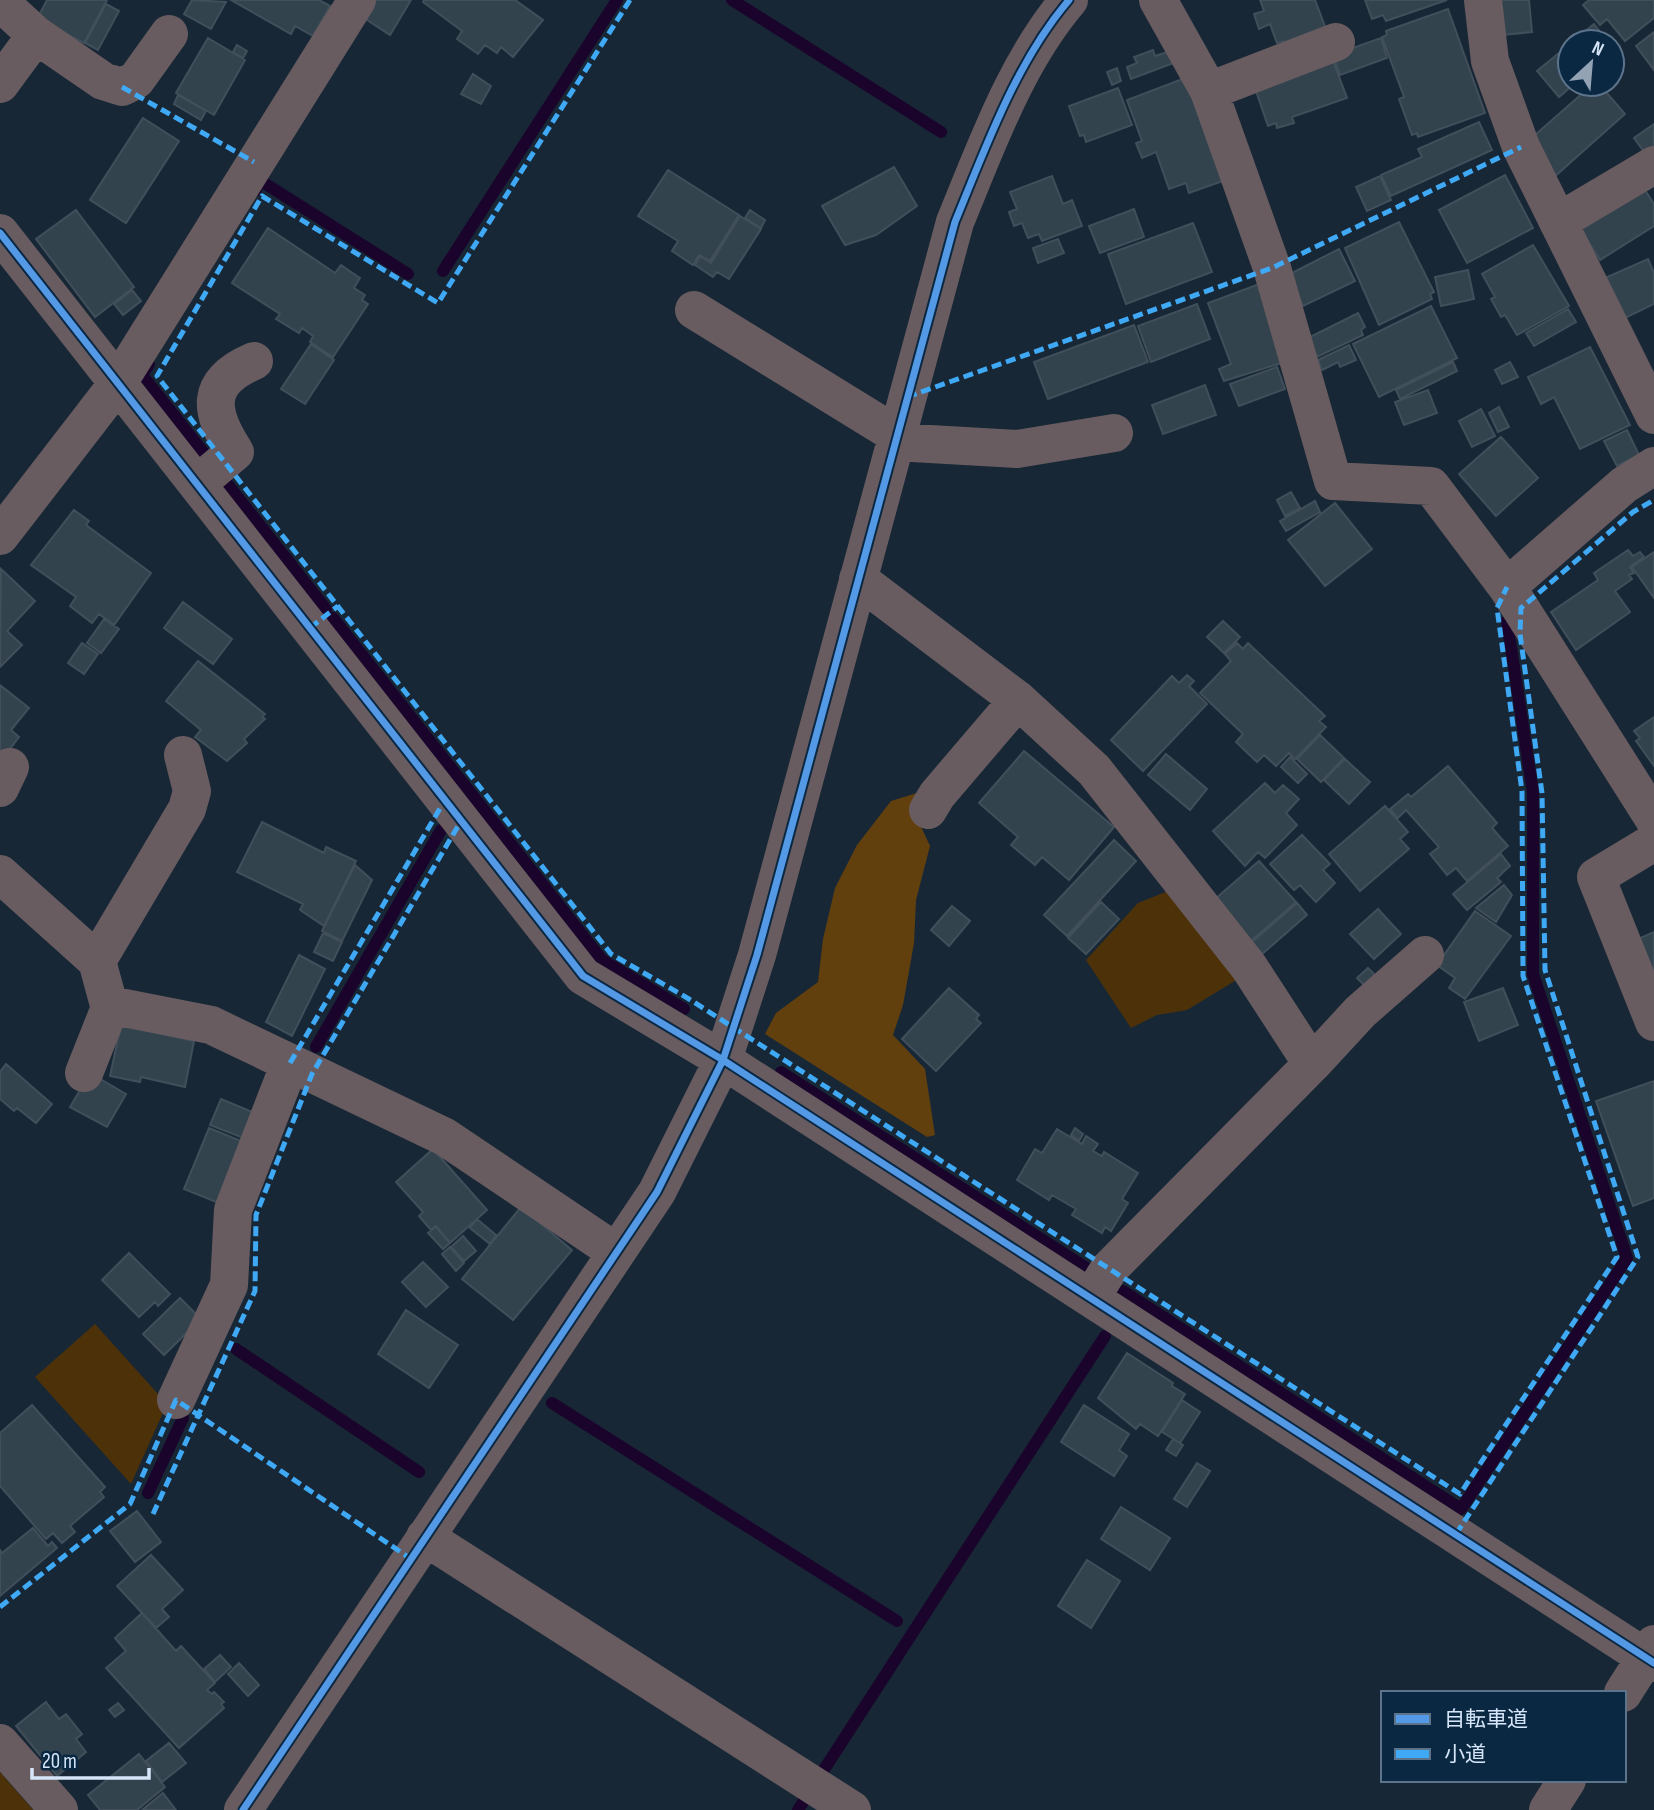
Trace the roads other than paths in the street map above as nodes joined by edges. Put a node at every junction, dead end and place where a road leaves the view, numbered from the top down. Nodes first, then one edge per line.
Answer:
1 (357, 0) edge
2 (1069, 0) edge
3 (1158, 0) edge
4 (1483, 0) edge
5 (0, 2) edge
6 (169, 34) dead end
7 (36, 35) junction
8 (1336, 42) dead end
9 (0, 85) edge
10 (1209, 91) junction
11 (1654, 165) edge
12 (1558, 222) junction
13 (0, 233) edge
14 (694, 310) dead end
15 (254, 361) dead end
16 (118, 383) junction
17 (1654, 415) edge
18 (1114, 433) dead end
19 (896, 439) junction
20 (1654, 466) edge
21 (197, 484) junction
22 (0, 536) edge
23 (858, 579) junction
24 (1507, 587) junction
25 (1018, 700) junction
26 (183, 755) dead end
27 (928, 810) dead end
28 (1654, 818) edge
29 (1654, 842) edge
30 (0, 874) edge
31 (1425, 955) dead end
32 (97, 961) junction
33 (111, 1005) junction
34 (1654, 1022) edge
35 (723, 1060) junction
36 (290, 1063) junction
37 (1312, 1064) junction
38 (84, 1073) dead end
39 (616, 1252) junction
40 (1091, 1298) junction
41 (176, 1400) dead end
42 (425, 1537) junction
43 (1651, 1655) edge
44 (1624, 1691) edge
45 (0, 1743) edge
46 (1566, 1782) edge
47 (59, 1810) edge
48 (243, 1810) edge
49 (852, 1810) edge
50 (1548, 1810) edge

1 - 16 street
2 - 19 street
3 - 10 street
4 - 12 street
5 - 7 street
6 - 7 street
7 - 9 street
8 - 10 street
10 - 24 street
11 - 12 street
12 - 17 street
13 - 16 street
14 - 19 street
15 - 21 street
16 - 21 street
16 - 22 street
18 - 19 street
19 - 23 street
20 - 24 street
21 - 35 street
23 - 25 street
23 - 35 street
24 - 28 street
25 - 27 street
25 - 37 street
26 - 32 street
29 - 34 street
30 - 32 street
31 - 37 street
32 - 33 street
33 - 36 street
33 - 38 street
35 - 39 street
35 - 40 street
36 - 39 street
36 - 41 street
37 - 40 street
39 - 42 street
40 - 43 street
42 - 48 street
42 - 49 street
43 - 44 street
45 - 47 street
46 - 50 street

